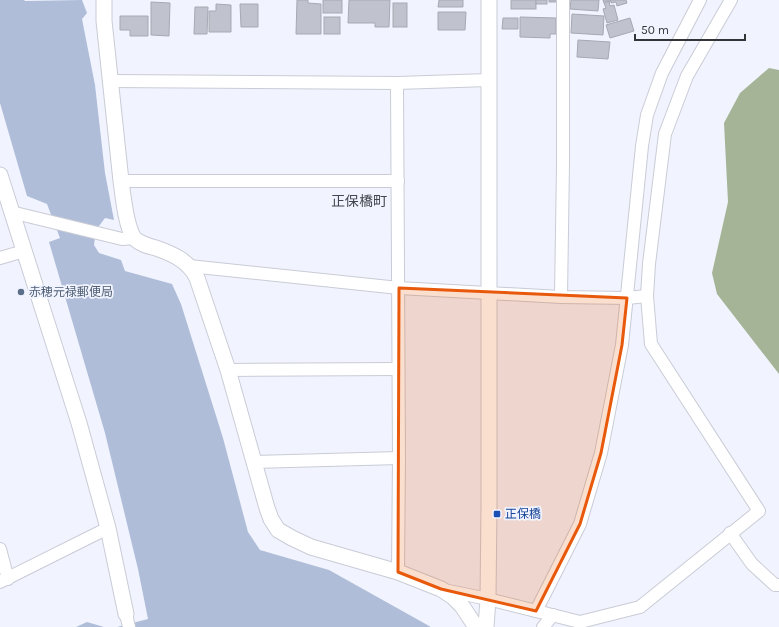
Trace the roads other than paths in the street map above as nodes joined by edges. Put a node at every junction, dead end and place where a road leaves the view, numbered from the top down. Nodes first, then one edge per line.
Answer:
1 (104, 0) edge
2 (489, 0) edge
3 (563, 0) edge
4 (700, 0) edge
5 (730, 0) edge
6 (489, 80) junction
7 (110, 81) junction
8 (397, 82) junction
9 (0, 175) edge
10 (121, 181) junction
11 (398, 181) junction
12 (12, 212) junction
13 (128, 238) junction
14 (24, 251) junction
15 (0, 258) edge
16 (189, 266) junction
17 (399, 288) junction
18 (490, 294) junction
19 (647, 296) junction
20 (561, 297) junction
21 (627, 298) junction
22 (398, 369) junction
23 (228, 370) junction
24 (399, 458) junction
25 (254, 462) junction
26 (108, 528) junction
27 (730, 533) junction
28 (0, 549) edge
29 (398, 572) junction
30 (4, 581) edge
31 (779, 585) edge
32 (442, 589) junction
33 (488, 599) junction
34 (536, 611) junction
35 (553, 615) junction
36 (127, 620) edge
37 (476, 627) edge
38 (486, 627) edge
39 (542, 627) edge

1 - 7 street
2 - 6 street
3 - 20 street
4 - 21 street
5 - 19 street
6 - 8 street
6 - 18 street
7 - 8 street
7 - 10 street
8 - 11 street
9 - 12 street
10 - 11 street
10 - 13 street
11 - 17 street
12 - 13 street
12 - 14 street
13 - 16 street
14 - 15 street
14 - 26 street
16 - 17 street
16 - 23 street
17 - 18 street
17 - 22 street
18 - 20 street
18 - 33 street
19 - 21 street
19 - 27 street
20 - 21 street
21 - 34 street
22 - 23 street
22 - 24 street
23 - 25 street
24 - 25 street
24 - 29 street
25 - 29 street
26 - 30 street
26 - 36 street
27 - 31 street
27 - 35 street
28 - 30 street
29 - 32 street
32 - 33 street
32 - 37 street
33 - 34 street
33 - 38 street
34 - 35 street
35 - 39 street

